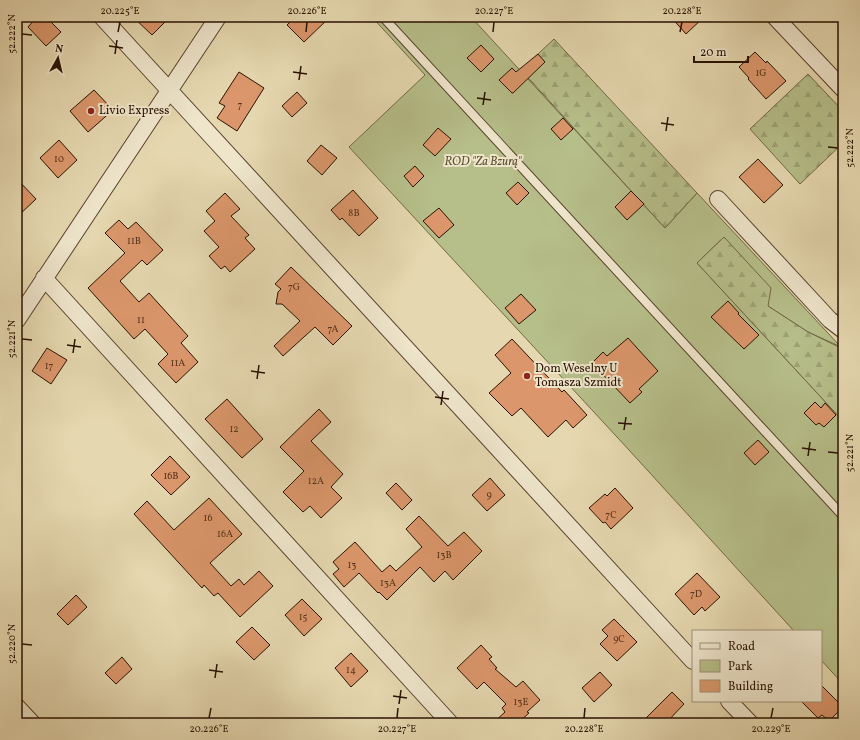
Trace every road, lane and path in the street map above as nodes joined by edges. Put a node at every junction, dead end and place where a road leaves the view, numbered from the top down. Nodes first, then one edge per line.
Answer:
1 (102, 17) edge
2 (218, 17) edge
3 (383, 17) edge
4 (776, 17) edge
5 (843, 89) edge
6 (169, 90) junction
7 (718, 199) dead end
8 (44, 278) junction
9 (17, 320) edge
10 (843, 330) edge
11 (843, 516) edge
12 (692, 660) edge
13 (730, 702) edge
14 (17, 707) edge
15 (32, 723) edge
16 (450, 723) edge
17 (750, 723) edge

1 - 6 street
2 - 6 street
3 - 11 lane
4 - 5 street
6 - 8 street
6 - 12 street
7 - 10 street
8 - 9 street
8 - 16 street
13 - 17 street
14 - 15 street

